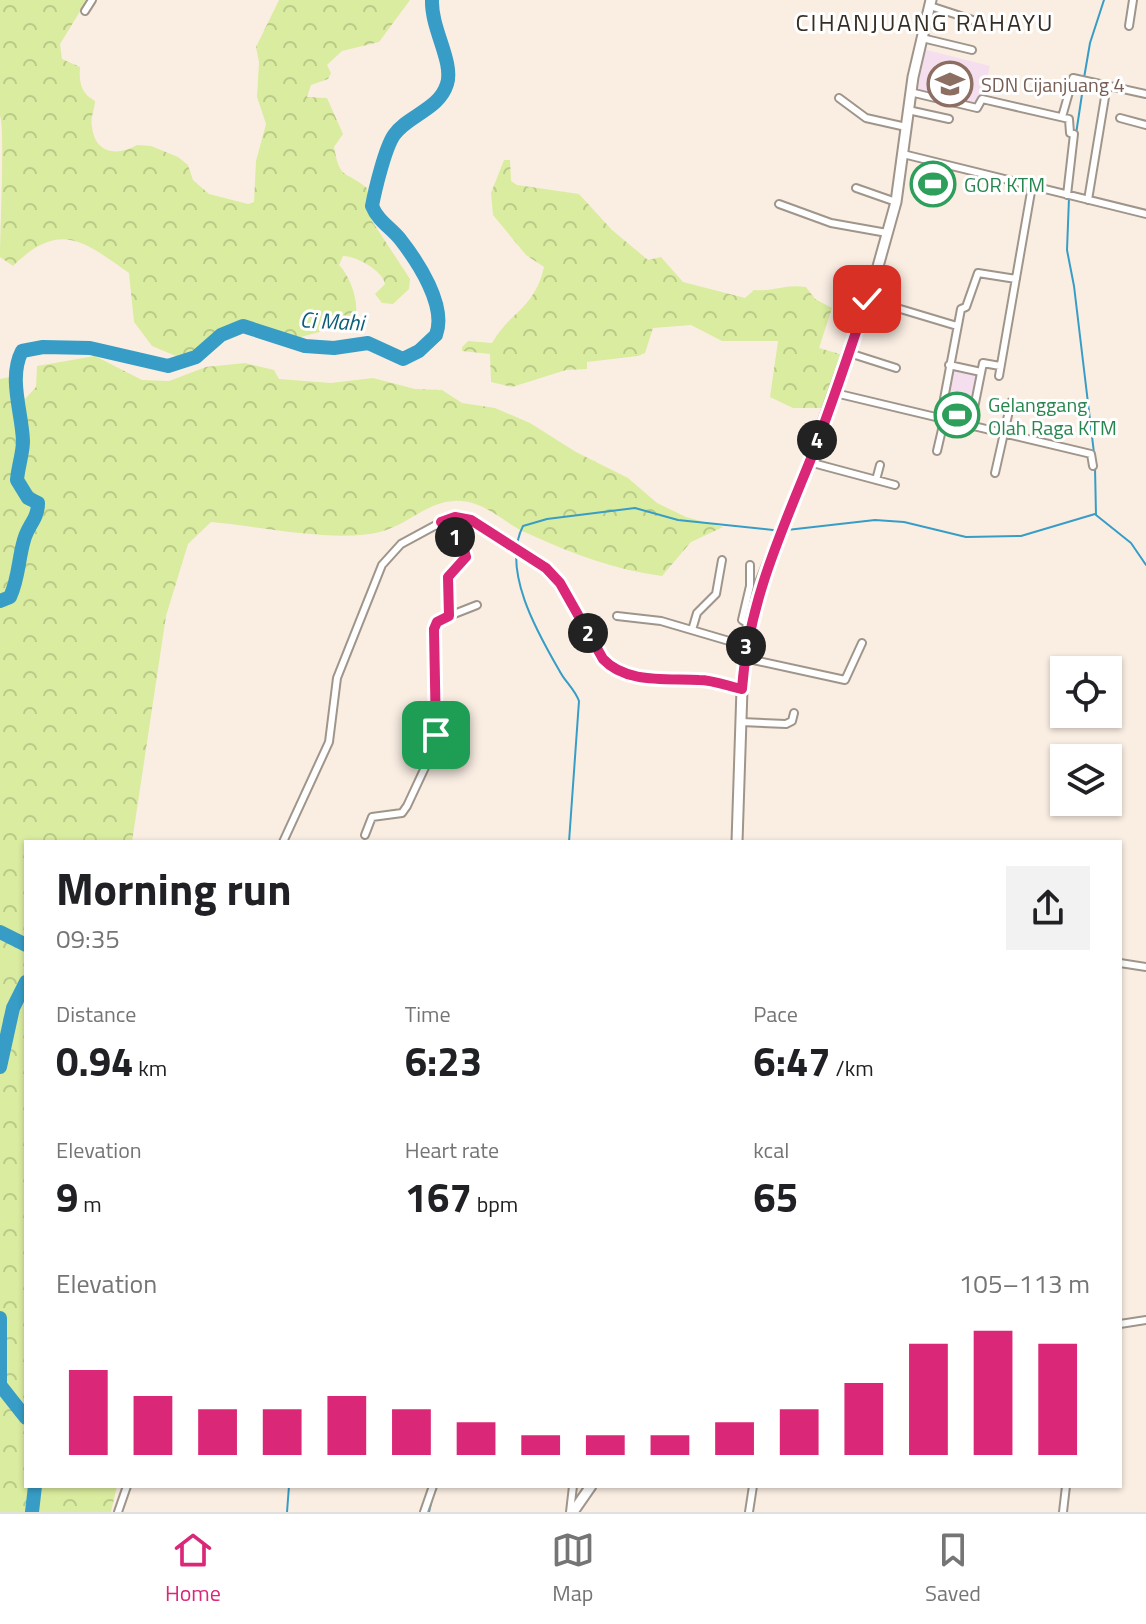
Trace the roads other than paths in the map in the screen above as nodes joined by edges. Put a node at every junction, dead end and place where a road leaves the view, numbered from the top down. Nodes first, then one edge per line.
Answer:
1 (92, 0) edge
2 (1133, 0) edge
3 (930, 3) edge
4 (85, 11) dead end
5 (982, 23) dead end
6 (1129, 26) dead end
7 (922, 38) junction
8 (972, 50) dead end
9 (1107, 85) junction
10 (910, 92) junction
11 (1146, 94) edge
12 (839, 98) dead end
13 (908, 110) junction
14 (1062, 117) junction
15 (1120, 118) dead end
16 (949, 119) dead end
17 (1146, 125) edge
18 (906, 127) junction
19 (903, 154) junction
20 (1032, 186) junction
21 (856, 188) dead end
22 (1067, 195) junction
23 (1088, 200) junction
24 (896, 202) junction
25 (779, 204) dead end
26 (1146, 214) edge
27 (887, 233) junction
28 (1016, 279) junction
29 (867, 299) junction
30 (957, 326) junction
31 (849, 353) junction
32 (949, 365) junction
33 (1000, 366) junction
34 (896, 368) dead end
35 (981, 372) junction
36 (999, 376) dead end
37 (835, 393) junction
38 (1011, 402) dead end
39 (942, 420) junction
40 (970, 428) junction
41 (1005, 434) junction
42 (937, 451) dead end
43 (809, 462) junction
44 (880, 465) dead end
45 (1093, 466) dead end
46 (995, 473) dead end
47 (876, 480) junction
48 (895, 485) dead end
49 (441, 522) junction
50 (722, 560) dead end
51 (750, 565) dead end
52 (477, 605) dead end
53 (449, 616) junction
54 (617, 616) dead end
55 (750, 625) junction
56 (692, 630) junction
57 (862, 643) dead end
58 (746, 646) junction
59 (744, 658) junction
60 (742, 689) junction
61 (794, 713) dead end
62 (741, 722) junction
63 (365, 835) dead end
64 (284, 840) edge
65 (737, 840) edge
66 (1122, 963) edge
67 (1146, 967) edge
68 (1146, 1320) edge
69 (1122, 1324) edge
70 (126, 1488) edge
71 (432, 1488) edge
72 (573, 1488) edge
73 (589, 1488) edge
74 (753, 1488) edge
75 (1066, 1488) edge
76 (118, 1512) edge
77 (424, 1512) edge
78 (571, 1512) edge
79 (749, 1512) edge
80 (1063, 1512) edge

1 - 4 street
2 - 6 street
3 - 5 street
3 - 7 main road
7 - 8 street
7 - 10 main road
9 - 11 street
9 - 14 street
9 - 23 street
10 - 13 main road
10 - 14 street
12 - 18 street
13 - 16 street
13 - 18 main road
14 - 22 street
15 - 17 street
18 - 19 main road
19 - 20 street
19 - 24 main road
20 - 22 street
20 - 28 street
21 - 24 street
22 - 23 street
23 - 26 street
24 - 27 main road
25 - 27 street
27 - 29 main road
28 - 30 street
28 - 33 street
29 - 30 street
29 - 31 main road
30 - 32 street
31 - 34 street
31 - 37 main road
32 - 35 street
32 - 39 street
33 - 35 street
33 - 36 street
35 - 40 street
37 - 39 street
37 - 43 main road
38 - 41 street
39 - 40 street
39 - 42 street
40 - 41 street
41 - 45 street
41 - 46 street
43 - 47 street
43 - 55 main road
44 - 47 street
47 - 48 street
49 - 53 street
49 - 60 street
49 - 64 street
50 - 56 street
51 - 55 street
52 - 53 street
53 - 63 street
54 - 56 street
55 - 58 main road
56 - 58 street
57 - 59 street
58 - 59 main road
59 - 60 main road
60 - 62 main road
61 - 62 street
62 - 65 main road
66 - 67 street
68 - 69 street
70 - 76 street
71 - 77 street
72 - 78 street
73 - 78 main road
74 - 79 street
75 - 80 street

